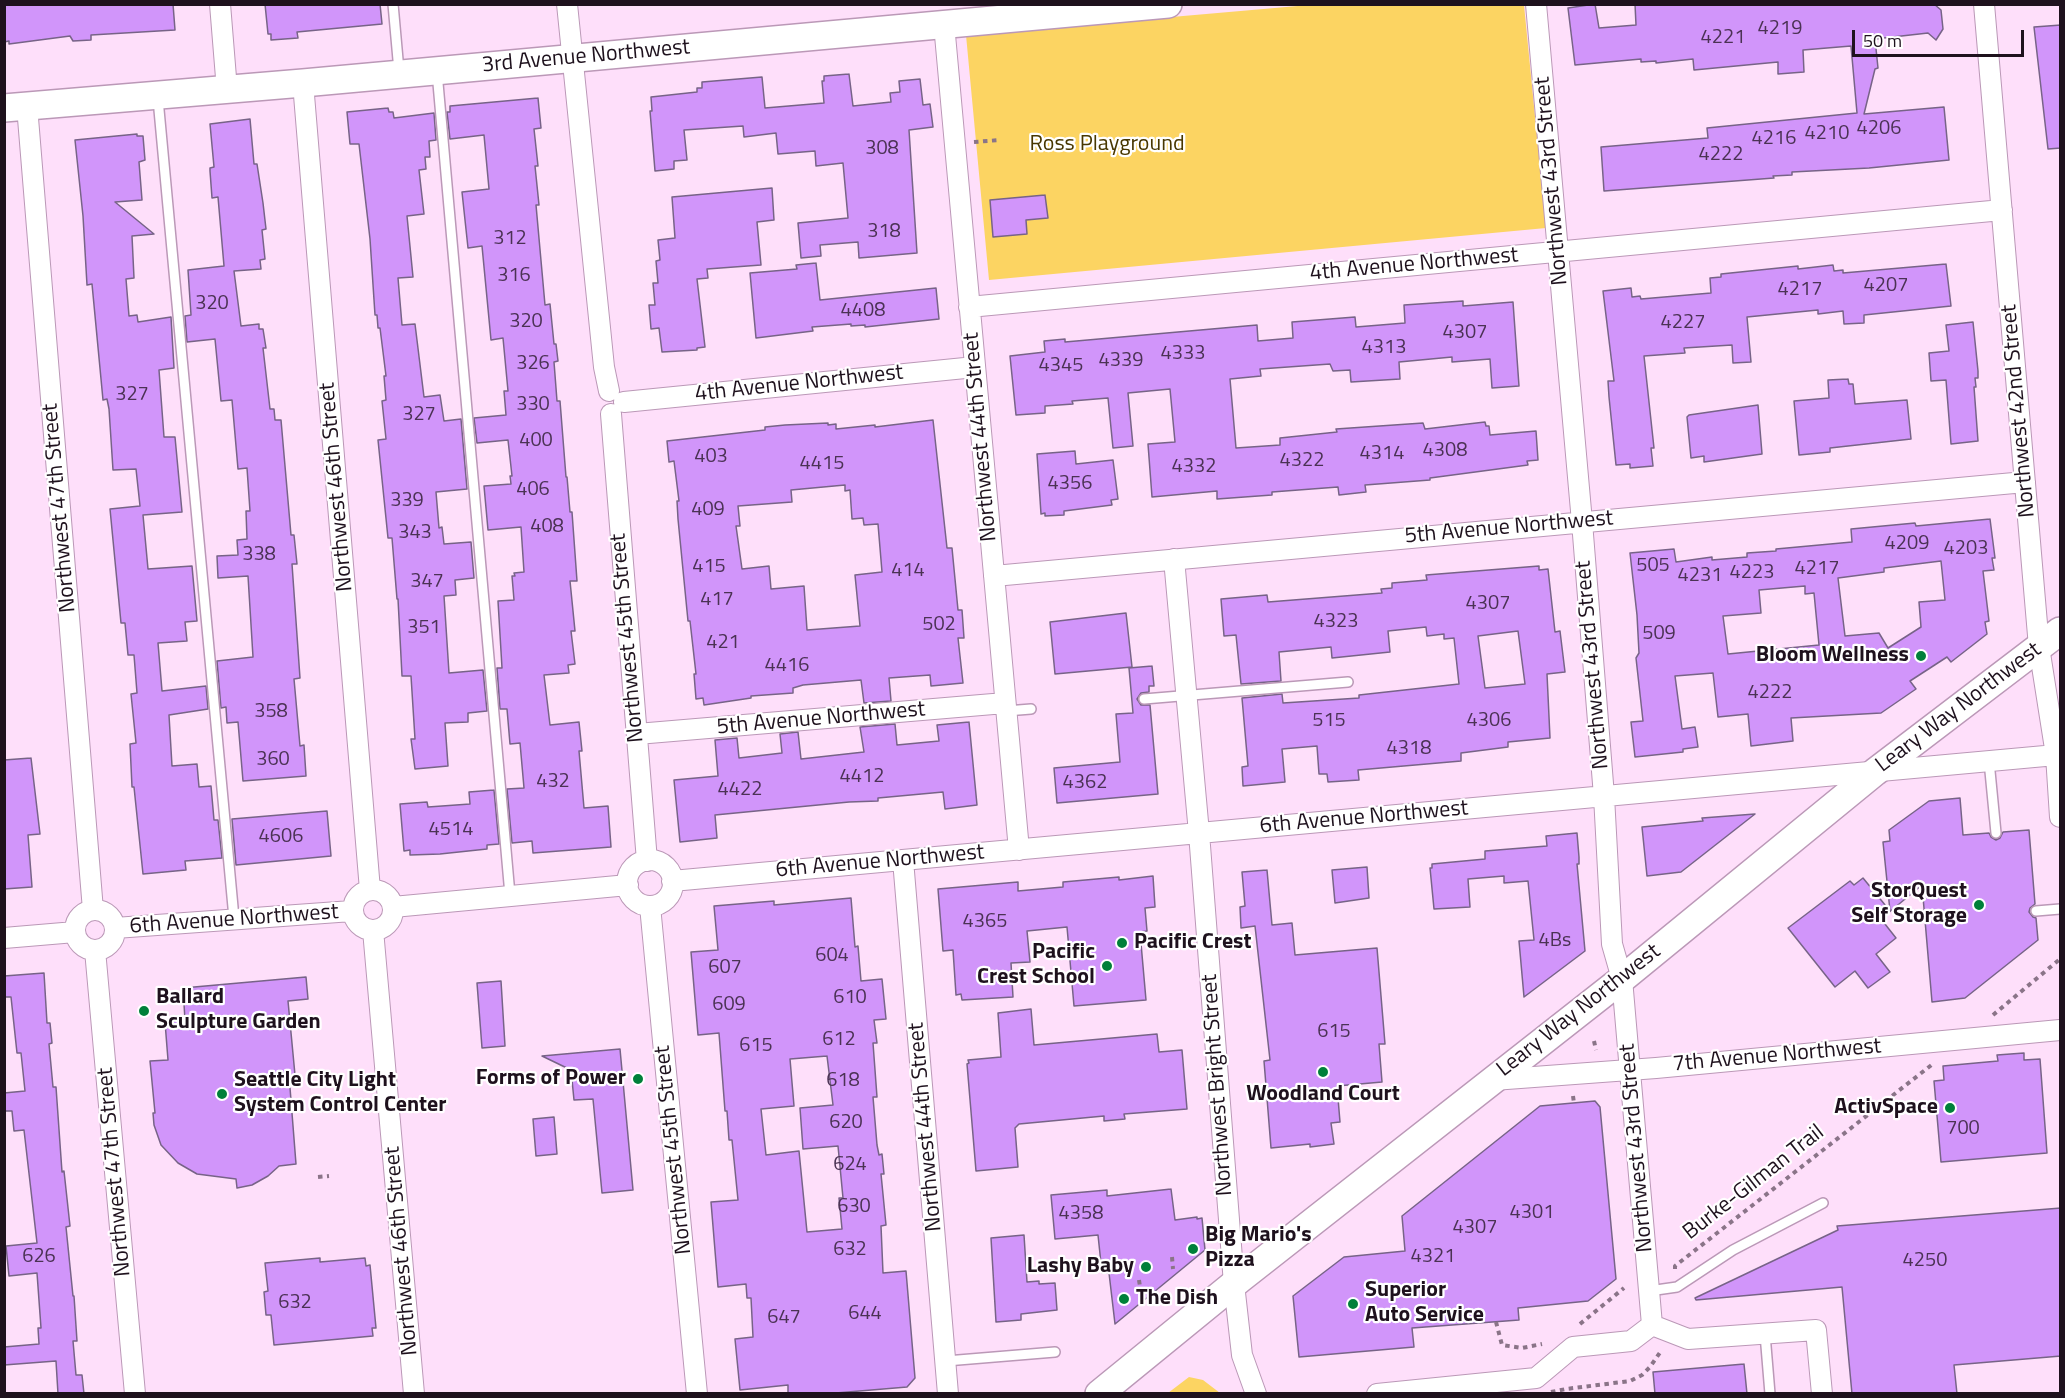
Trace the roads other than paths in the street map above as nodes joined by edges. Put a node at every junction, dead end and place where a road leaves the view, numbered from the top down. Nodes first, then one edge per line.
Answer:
1 (220, 4) edge
2 (393, 4) edge
3 (567, 4) edge
4 (1168, 4) edge
5 (1536, 4) edge
6 (1984, 4) edge
7 (1053, 9) edge
8 (944, 24) junction
9 (574, 58) junction
10 (436, 70) junction
11 (399, 74) junction
12 (303, 83) junction
13 (227, 90) junction
14 (158, 96) junction
15 (16, 107) edge
16 (2002, 210) junction
17 (1559, 251) junction
18 (969, 307) junction
19 (975, 367) junction
20 (615, 402) junction
21 (2025, 482) junction
22 (1582, 522) junction
23 (1174, 559) junction
24 (994, 576) junction
25 (2061, 631) edge
26 (2039, 647) junction
27 (1348, 682) dead end
28 (1186, 696) junction
29 (1144, 699) dead end
30 (1006, 707) junction
31 (1031, 709) dead end
32 (637, 734) junction
33 (2055, 755) junction
34 (1989, 761) junction
35 (1875, 772) junction
36 (1604, 796) junction
37 (2061, 817) edge
38 (1996, 832) dead end
39 (1199, 833) junction
40 (1019, 850) junction
41 (903, 860) junction
42 (647, 861) junction
43 (672, 881) junction
44 (628, 885) junction
45 (370, 890) junction
46 (510, 895) junction
47 (650, 906) junction
48 (393, 907) junction
49 (2061, 909) edge
50 (93, 910) junction
51 (352, 911) junction
52 (2036, 911) dead end
53 (234, 918) junction
54 (115, 928) junction
55 (373, 930) junction
56 (75, 932) junction
57 (4, 938) edge
58 (95, 950) junction
59 (1622, 979) junction
60 (2061, 1030) edge
61 (1630, 1070) junction
62 (1493, 1080) junction
63 (1823, 1203) dead end
64 (1234, 1284) junction
65 (1649, 1291) junction
66 (1652, 1324) junction
67 (1765, 1334) junction
68 (1055, 1352) dead end
69 (946, 1361) junction
70 (1543, 1388) edge
71 (135, 1394) edge
72 (414, 1394) edge
73 (697, 1394) edge
74 (948, 1394) edge
75 (1099, 1394) edge
76 (1256, 1394) edge
77 (1377, 1394) edge
78 (1770, 1394) edge
79 (1822, 1394) edge

1 - 13 street
2 - 11 lane
3 - 9 street, Northwest 45th Street
4 - 7 main road, 3rd Avenue Northwest
5 - 17 street, Northwest 43rd Street
6 - 16 street, Northwest 42nd Street
7 - 8 main road, 3rd Avenue Northwest
8 - 9 main road, 3rd Avenue Northwest
8 - 18 street, Northwest 44th Street
9 - 10 main road, 3rd Avenue Northwest
9 - 20 street, Northwest 45th Street
10 - 11 main road, 3rd Avenue Northwest
10 - 46 lane
11 - 12 main road, 3rd Avenue Northwest
12 - 13 main road, 3rd Avenue Northwest
12 - 45 street, Northwest 46th Street
13 - 14 main road, 3rd Avenue Northwest
14 - 15 main road, 3rd Avenue Northwest
14 - 53 lane
15 - 50 street, Northwest 47th Street
16 - 17 street, 4th Avenue Northwest
16 - 21 street, Northwest 42nd Street
17 - 18 street, 4th Avenue Northwest
17 - 22 street, Northwest 43rd Street
18 - 19 street, Northwest 44th Street
19 - 20 street, 4th Avenue Northwest
19 - 24 street, Northwest 44th Street
20 - 32 street, Northwest 45th Street
21 - 22 street, 5th Avenue Northwest
21 - 26 street, Northwest 42nd Street
22 - 23 street, 5th Avenue Northwest
22 - 36 street, Northwest 43rd Street
23 - 24 street, 5th Avenue Northwest
23 - 28 street, Northwest Bright Street
24 - 30 street, Northwest 44th Street
25 - 26 main road, Leary Way Northwest
26 - 33 street, Northwest 42nd Street
26 - 35 main road, Leary Way Northwest
27 - 28 lane
28 - 29 lane
28 - 39 street, Northwest Bright Street
30 - 31 lane
30 - 32 street, 5th Avenue Northwest
30 - 40 street, Northwest 44th Street
32 - 42 street, Northwest 45th Street
33 - 34 street, 6th Avenue Northwest
33 - 37 street, Northwest 42nd Street
34 - 35 street, 6th Avenue Northwest
34 - 38 lane
35 - 36 street, 6th Avenue Northwest
35 - 59 main road, Leary Way Northwest
36 - 39 street, 6th Avenue Northwest
36 - 59 street, Northwest 43rd Street
39 - 40 street, 6th Avenue Northwest
39 - 64 street, Northwest Bright Street
40 - 41 street, 6th Avenue Northwest
41 - 43 street, 6th Avenue Northwest
41 - 69 street, Northwest 44th Street
42 - 43 street
42 - 44 street
43 - 47 street
44 - 46 street
44 - 47 street
45 - 48 street
45 - 51 street
46 - 48 street
47 - 73 street, Northwest 45th Street
48 - 55 street
49 - 52 lane
50 - 54 street
50 - 56 street
51 - 53 street, 6th Avenue Northwest
51 - 55 street
53 - 54 street, 6th Avenue Northwest
54 - 58 street
55 - 72 street, Northwest 46th Street
56 - 57 street
56 - 58 street
58 - 71 street, Northwest 47th Street
59 - 61 street, Northwest 43rd Street
59 - 62 main road, Leary Way Northwest
60 - 61 street, 7th Avenue Northwest
61 - 62 street, 7th Avenue Northwest
61 - 65 street, Northwest 43rd Street
62 - 64 main road, Leary Way Northwest
63 - 65 lane
64 - 75 main road, Leary Way Northwest
64 - 76 street, Northwest Bright Street
65 - 66 street, Northwest 43rd Street
66 - 67 street
66 - 70 street
67 - 78 lane
67 - 79 street
68 - 69 lane
69 - 74 street, Northwest 44th Street
70 - 77 street

